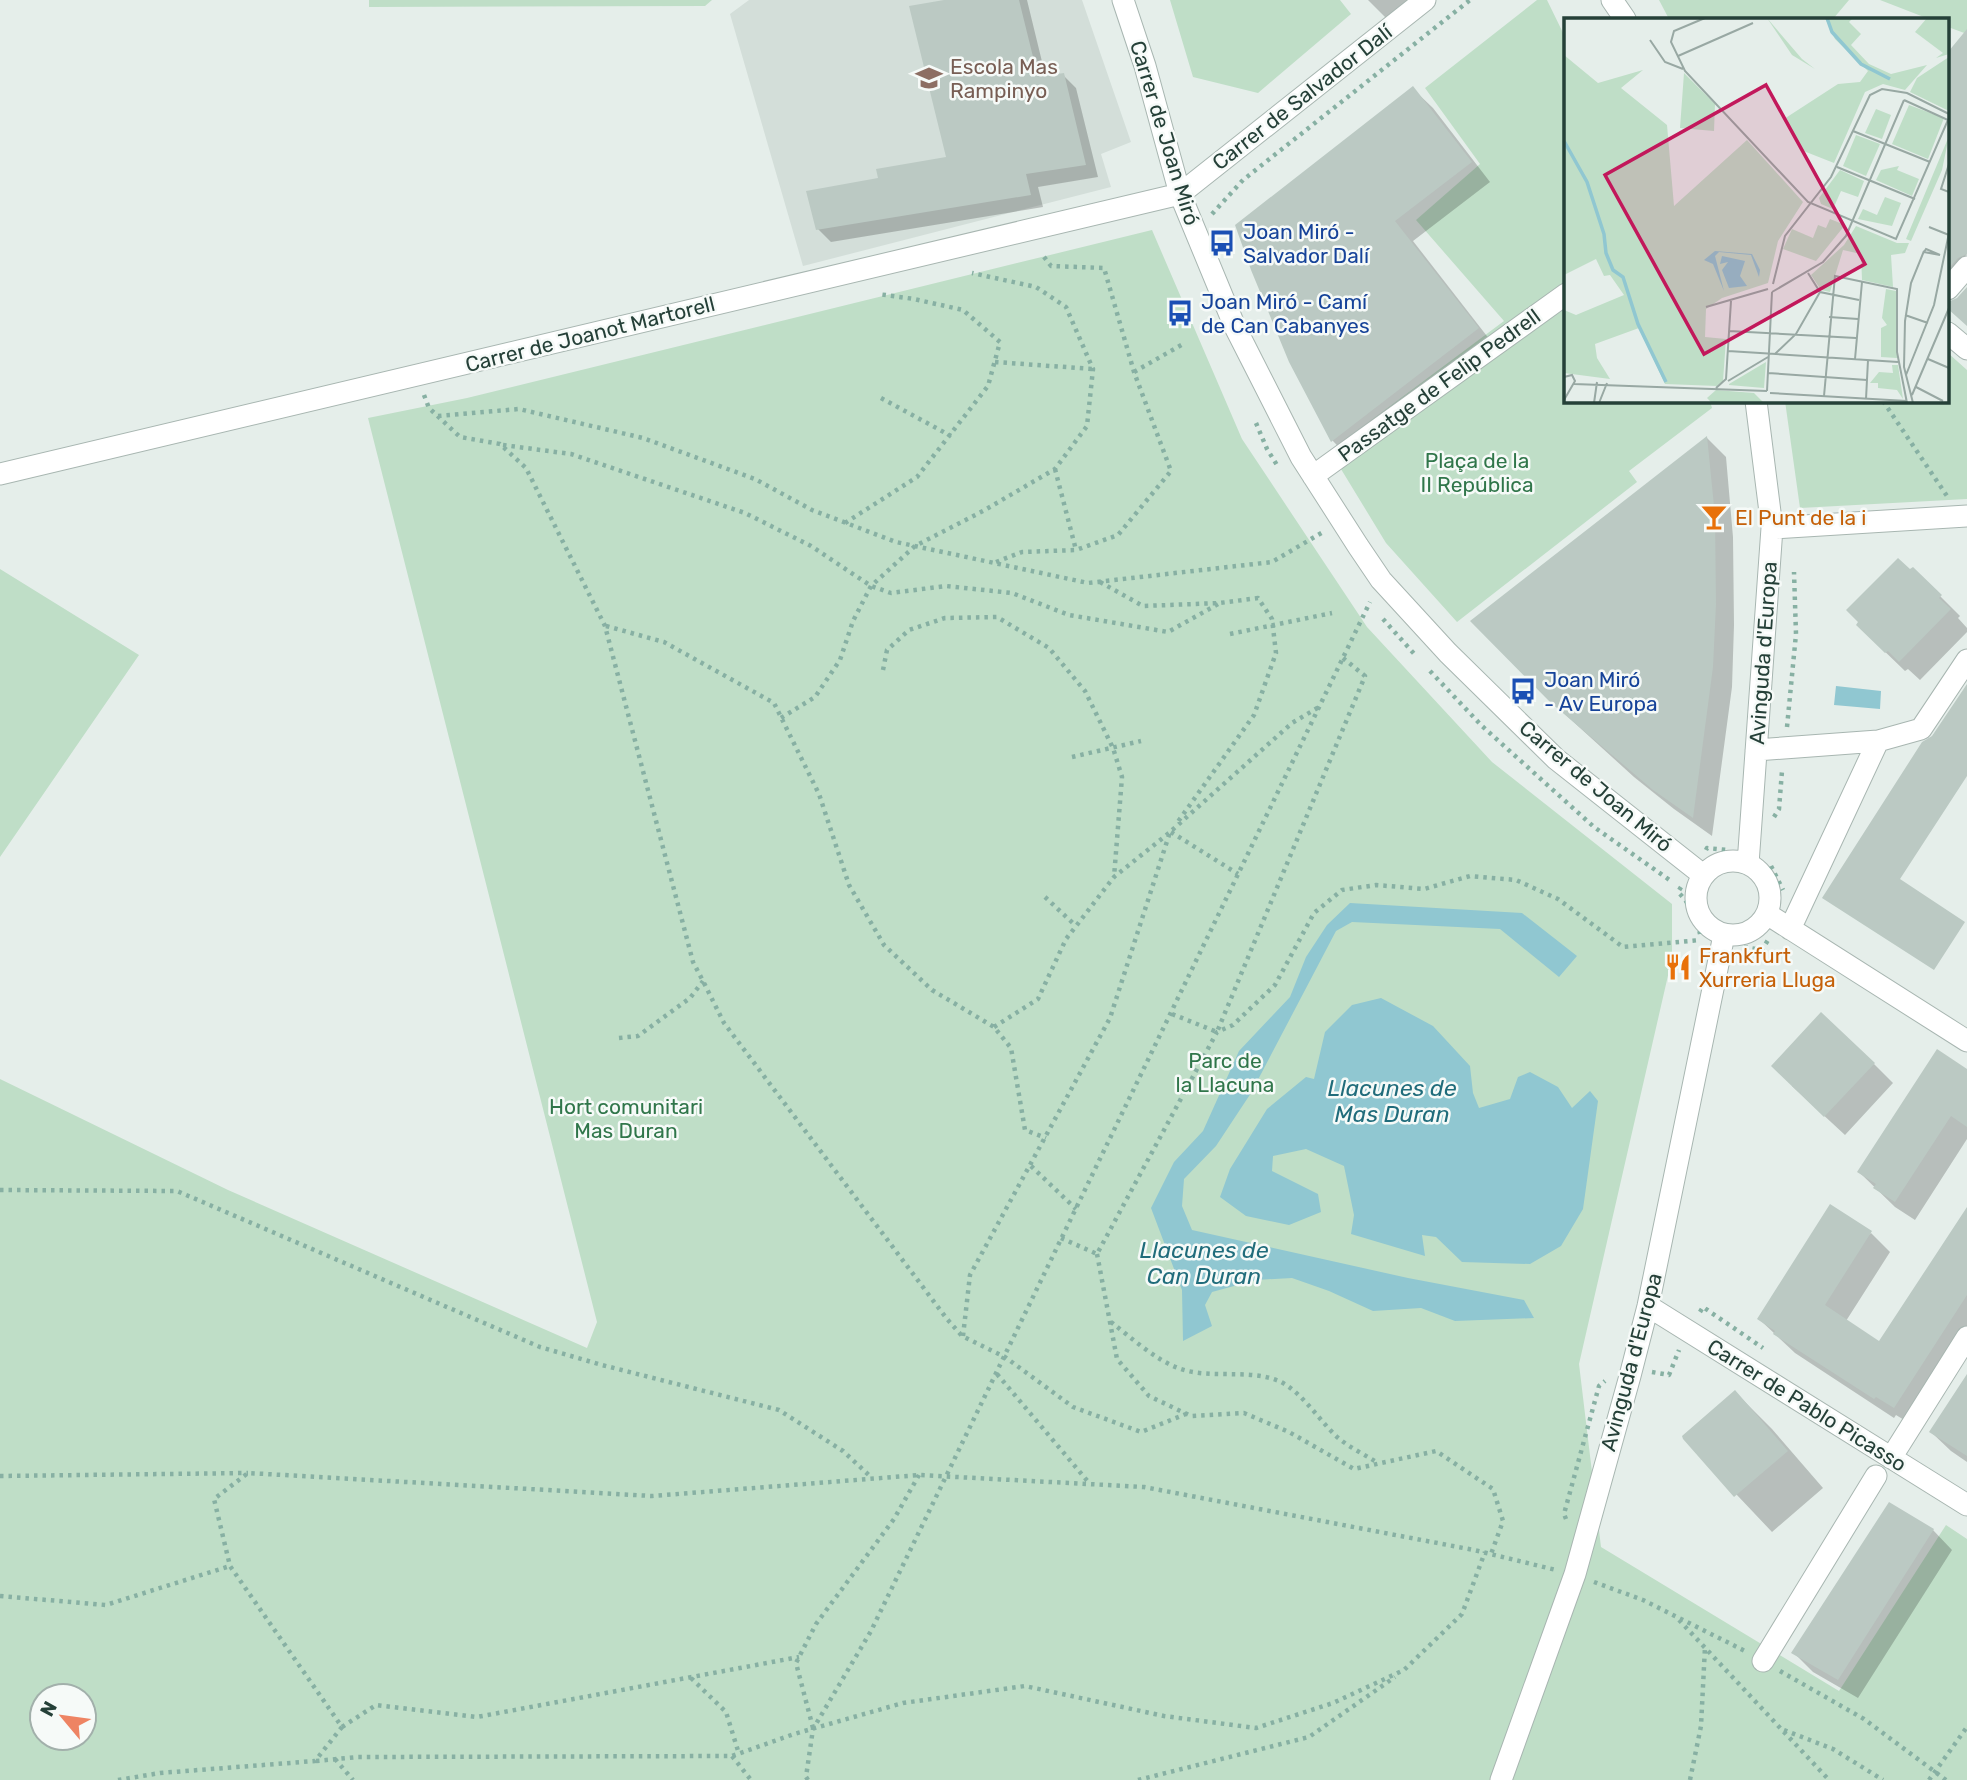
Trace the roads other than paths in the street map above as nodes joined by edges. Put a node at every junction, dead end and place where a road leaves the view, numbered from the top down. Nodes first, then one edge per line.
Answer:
1 (1123, 0) edge
2 (1425, 0) edge
3 (1612, 0) edge
4 (1624, 18) edge
5 (1180, 194) junction
6 (1967, 267) edge
7 (1950, 287) edge
8 (1564, 295) edge
9 (1950, 335) edge
10 (1967, 349) edge
11 (1756, 402) edge
12 (0, 474) edge
13 (1313, 476) junction
14 (1964, 517) edge
15 (1772, 528) junction
16 (1967, 660) edge
17 (1878, 741) junction
18 (1756, 750) junction
19 (1749, 858) junction
20 (1698, 871) junction
21 (1779, 922) junction
22 (1723, 939) junction
23 (1967, 1041) edge
24 (1648, 1306) junction
25 (1967, 1337) edge
26 (1891, 1458) junction
27 (1876, 1476) dead end
28 (1967, 1505) edge
29 (1763, 1661) dead end
30 (1501, 1780) edge

1 - 5 street, Carrer de Joan Miró
2 - 5 street, Carrer de Salvador Dalí
3 - 4 street
5 - 12 street, Carrer de Joanot Martorell
5 - 13 street, Carrer de Joan Miró
6 - 7 street
8 - 13 street, Passatge de Felip Pedrell
9 - 10 street
11 - 15 street, Avinguda d'Europa
13 - 20 street, Carrer de Joan Miró
14 - 15 street
15 - 18 street, Avinguda d'Europa
16 - 17 street
17 - 18 street
17 - 21 street
18 - 19 street, Avinguda d'Europa
19 - 20 street
19 - 21 street
20 - 22 street
21 - 22 street
21 - 23 street
22 - 24 street, Avinguda d'Europa
24 - 26 street, Carrer de Pablo Picasso
24 - 30 street, Avinguda d'Europa
25 - 26 street
26 - 28 street, Carrer de Pablo Picasso
27 - 29 street

